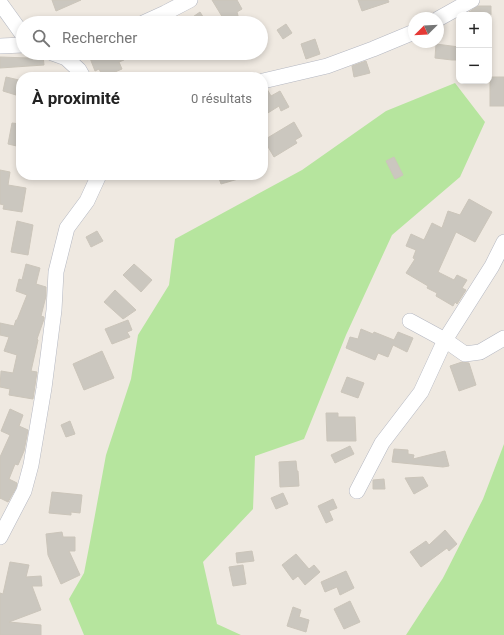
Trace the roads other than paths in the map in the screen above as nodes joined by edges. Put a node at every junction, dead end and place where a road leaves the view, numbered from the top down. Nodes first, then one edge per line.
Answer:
1 (190, 0) edge
2 (472, 0) edge
3 (0, 3) edge
4 (157, 16) edge
5 (444, 16) edge
6 (16, 25) edge
7 (408, 34) edge
8 (16, 45) edge
9 (0, 46) edge
10 (70, 60) edge
11 (80, 72) edge
12 (268, 79) edge
13 (97, 180) edge
14 (504, 242) edge
15 (410, 321) dead end
16 (504, 338) edge
17 (445, 340) junction
18 (357, 491) dead end
19 (0, 538) edge

1 - 4 street
2 - 5 street
3 - 6 street
7 - 12 street
8 - 9 street
10 - 11 street
13 - 19 street
14 - 17 street
15 - 17 street
16 - 17 street
17 - 18 street

